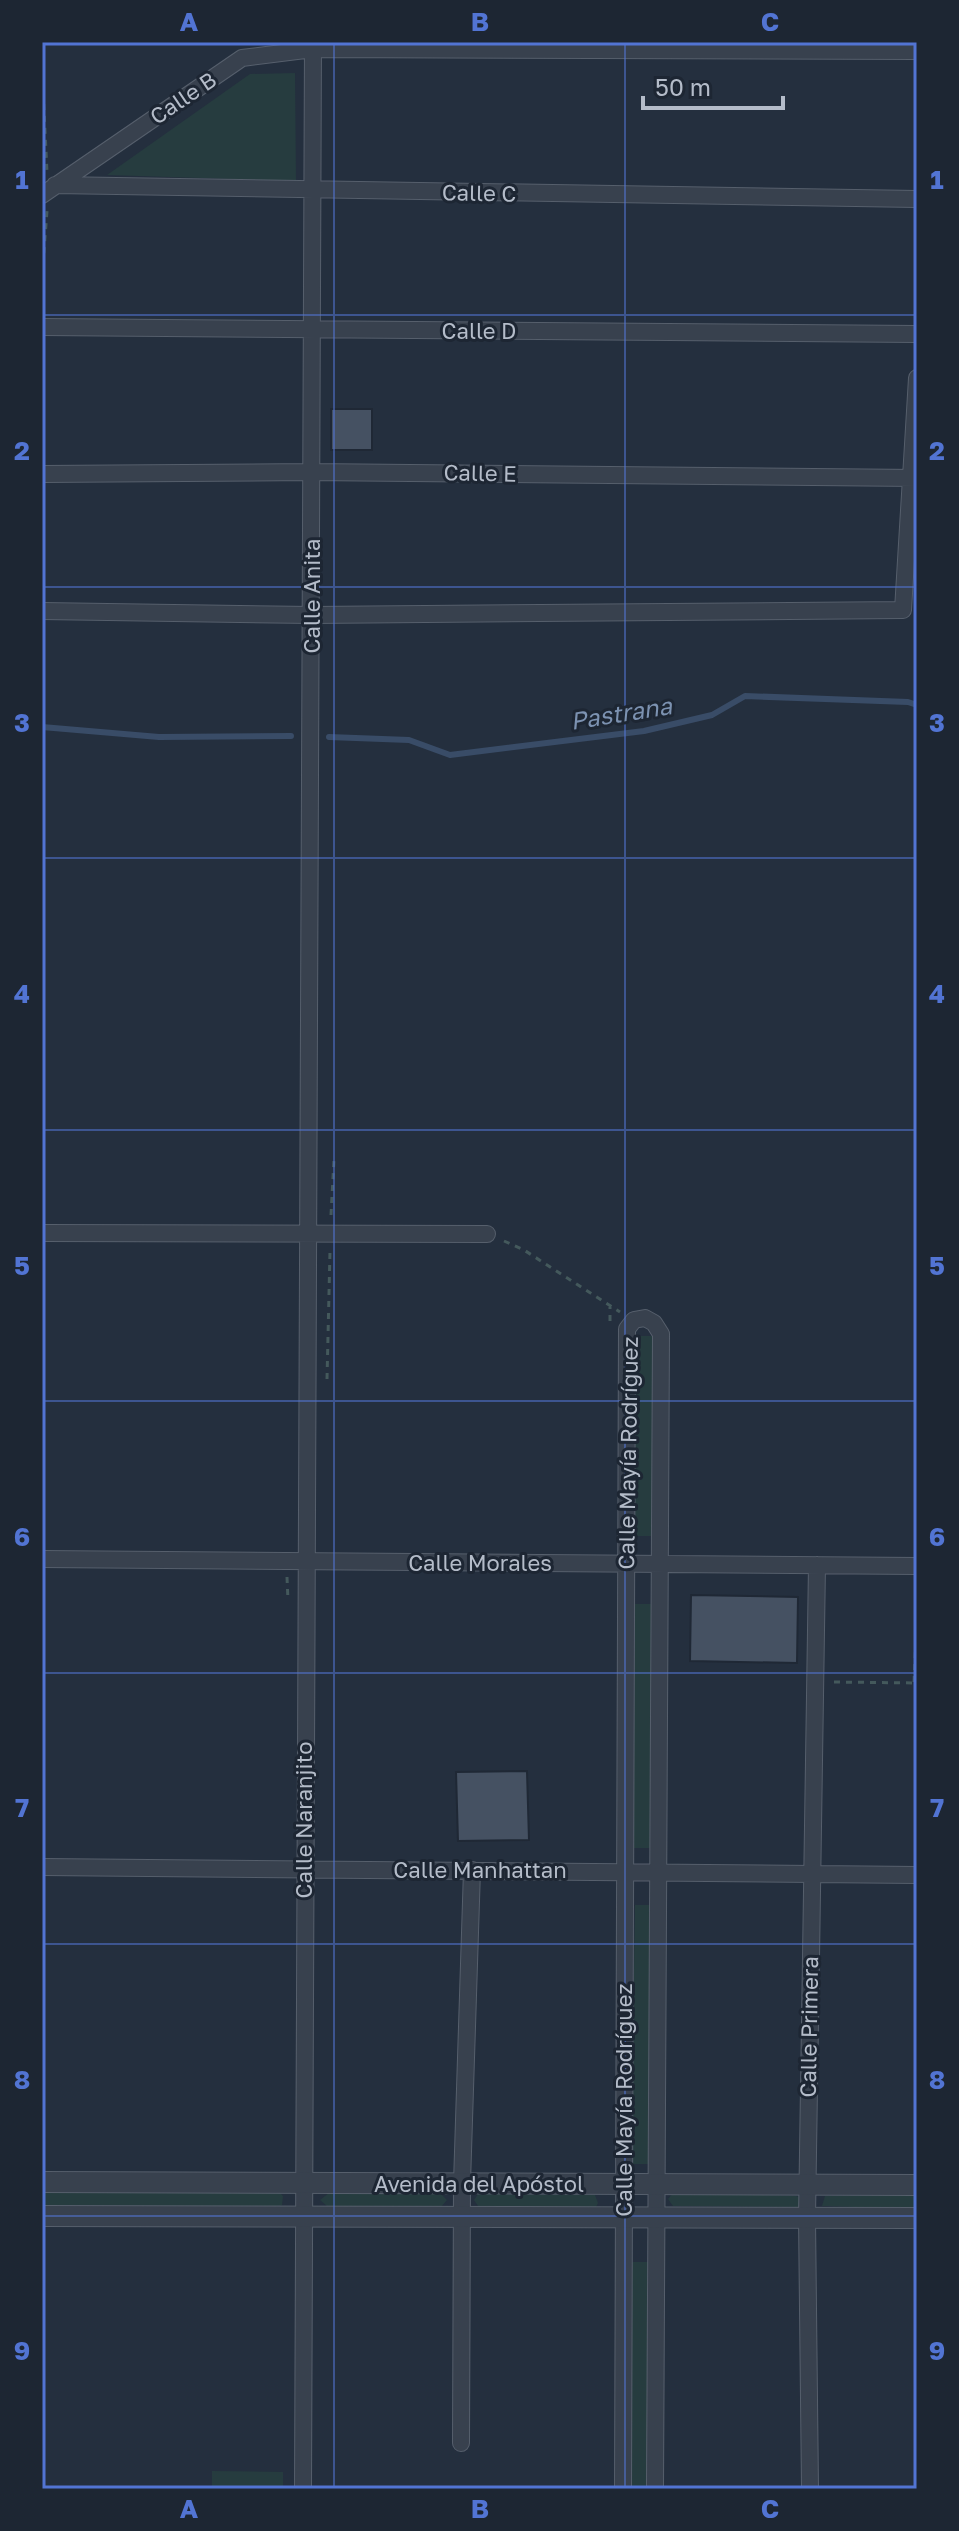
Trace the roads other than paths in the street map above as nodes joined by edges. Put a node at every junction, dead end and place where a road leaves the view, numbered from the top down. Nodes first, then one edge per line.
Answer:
1 (313, 46) edge
2 (917, 51) edge
3 (46, 188) edge
4 (313, 191) junction
5 (917, 199) edge
6 (42, 327) edge
7 (310, 330) junction
8 (917, 334) edge
9 (917, 378) edge
10 (311, 472) junction
11 (42, 474) edge
12 (914, 478) edge
13 (42, 611) edge
14 (312, 615) junction
15 (311, 1151) joint
16 (42, 1233) edge
17 (310, 1233) junction
18 (487, 1234) road end
19 (42, 1559) edge
20 (306, 1561) junction
21 (626, 1564) junction
22 (660, 1564) junction
23 (817, 1565) junction
24 (917, 1566) edge
25 (42, 1867) edge
26 (303, 1869) junction
27 (472, 1870) junction
28 (625, 1871) junction
29 (658, 1871) junction
30 (810, 1873) junction
31 (917, 1875) edge
32 (42, 2182) edge
33 (462, 2183) junction
34 (624, 2183) junction
35 (657, 2183) junction
36 (808, 2183) junction
37 (302, 2184) junction
38 (917, 2185) edge
39 (301, 2215) junction
40 (42, 2216) edge
41 (462, 2216) junction
42 (624, 2216) junction
43 (656, 2217) junction
44 (807, 2218) junction
45 (917, 2218) edge
46 (461, 2443) dead end
47 (303, 2489) edge
48 (623, 2489) edge
49 (655, 2489) edge
50 (810, 2489) edge

1 - 2 street, Calle B
1 - 3 street, Calle B
1 - 4 street, Calle Anita
3 - 4 street, Calle C
4 - 5 street, Calle C
4 - 7 street, Calle Anita
6 - 7 street, Calle D
7 - 8 street, Calle D
7 - 10 street, Calle Anita
9 - 12 street
10 - 11 street, Calle E
10 - 12 street, Calle E
10 - 14 street, Calle Anita
12 - 14 street
13 - 14 street
14 - 15 street, Calle Anita
15 - 17 street, Calle Naranjito
16 - 17 street
17 - 18 street
17 - 20 street, Calle Naranjito
19 - 20 street, Calle Morales
20 - 21 street, Calle Morales
20 - 26 street, Calle Naranjito
21 - 22 street, Calle Morales
21 - 22 street, Calle Mayía Rodríguez
21 - 28 street, Calle Mayía Rodríguez
22 - 23 street, Calle Morales
22 - 29 street, Calle Mayía Rodríguez
23 - 24 street, Calle Morales
23 - 30 street, Calle Primera
25 - 26 street, Calle Manhattan
26 - 27 street, Calle Manhattan
26 - 37 street, Calle Naranjito
27 - 28 street, Calle Manhattan
27 - 33 street
28 - 29 street, Calle Manhattan
28 - 34 street, Calle Mayía Rodríguez
29 - 30 street, Calle Manhattan
29 - 35 street, Calle Mayía Rodríguez
30 - 31 street, Calle Manhattan
30 - 36 street, Calle Primera
32 - 37 street, Avenida del Apóstol
33 - 34 street, Avenida del Apóstol
33 - 37 street, Avenida del Apóstol
33 - 41 street
34 - 35 street, Avenida del Apóstol
34 - 42 street, Calle Mayía Rodríguez
35 - 36 street, Avenida del Apóstol
35 - 43 street, Calle Mayía Rodríguez
36 - 38 street, Avenida del Apóstol
36 - 44 street, Calle Primera
37 - 39 street, Calle Naranjito
39 - 40 street, Avenida del Apóstol
39 - 41 street, Avenida del Apóstol
39 - 47 street, Calle Naranjito
41 - 42 street, Avenida del Apóstol
41 - 46 street
42 - 43 street, Avenida del Apóstol
42 - 48 street, Calle Mayía Rodríguez
43 - 44 street, Avenida del Apóstol
43 - 49 street, Calle Mayía Rodríguez
44 - 45 street, Avenida del Apóstol
44 - 50 street, Calle Primera

